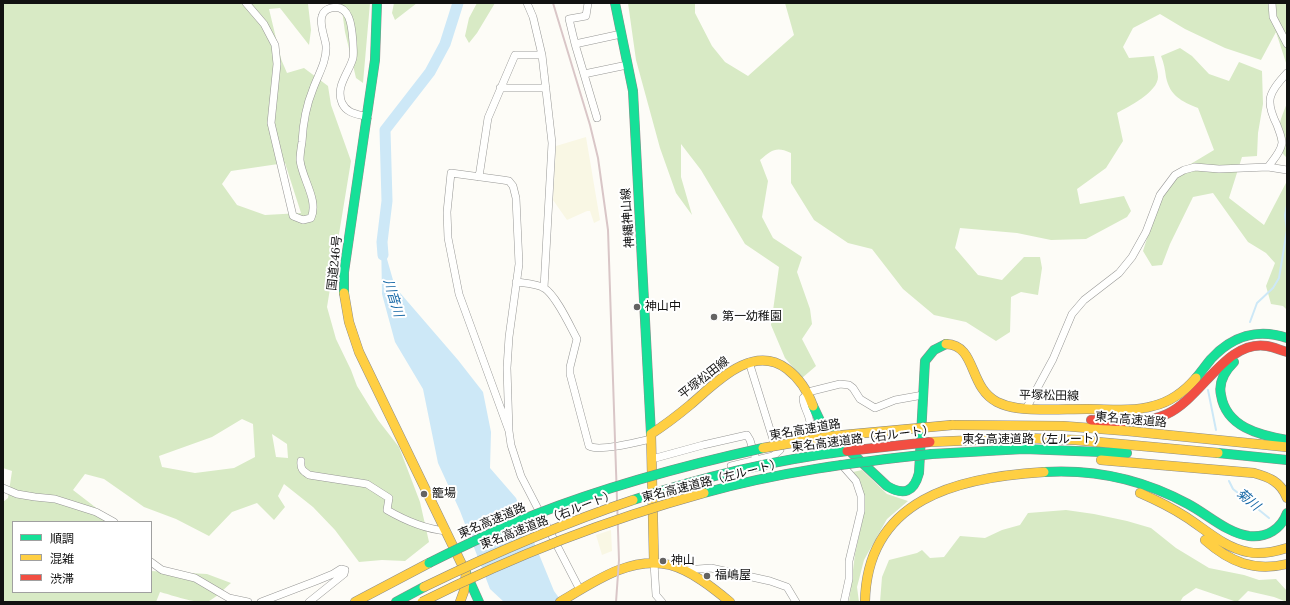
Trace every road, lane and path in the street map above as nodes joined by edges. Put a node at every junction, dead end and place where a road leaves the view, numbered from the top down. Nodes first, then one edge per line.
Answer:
1 (246, 3) edge
2 (377, 3) edge
3 (527, 3) edge
4 (588, 3) edge
5 (616, 3) edge
6 (1272, 3) edge
7 (622, 34) junction
8 (574, 44) junction
9 (1287, 44) edge
10 (542, 55) junction
11 (627, 65) junction
12 (1287, 73) edge
13 (584, 74) junction
14 (500, 88) junction
15 (546, 88) junction
16 (368, 116) junction
17 (597, 118) dead end
18 (1268, 167) junction
19 (1287, 170) edge
20 (479, 177) junction
21 (516, 282) junction
22 (544, 288) junction
23 (1287, 338) edge
24 (1287, 352) edge
25 (1287, 359) edge
26 (749, 362) junction
27 (807, 394) junction
28 (923, 395) junction
29 (1026, 408) junction
30 (981, 425) junction
31 (509, 431) junction
32 (804, 432) junction
33 (651, 437) junction
34 (1287, 440) edge
35 (1287, 447) edge
36 (777, 452) junction
37 (966, 452) junction
38 (652, 459) junction
39 (756, 460) junction
40 (1287, 461) edge
41 (301, 462) dead end
42 (731, 466) dead end
43 (3, 488) edge
44 (1152, 489) junction
45 (1287, 498) edge
46 (1164, 504) junction
47 (1287, 513) edge
48 (112, 521) edge
49 (446, 531) junction
50 (1287, 541) edge
51 (1287, 548) edge
52 (152, 563) edge
53 (654, 563) junction
54 (1287, 564) edge
55 (683, 570) junction
56 (466, 573) junction
57 (578, 592) junction
58 (655, 599) edge
59 (248, 602) edge
60 (261, 602) edge
61 (309, 602) edge
62 (355, 602) edge
63 (396, 602) edge
64 (422, 602) edge
65 (450, 602) edge
66 (460, 602) edge
67 (466, 602) edge
68 (479, 602) edge
69 (560, 602) edge
70 (662, 602) edge
71 (730, 602) edge
72 (796, 602) edge
73 (844, 602) edge
74 (865, 602) edge
75 (872, 602) edge

1 - 16 street
2 - 16 main road, 国道246号
3 - 10 street
4 - 8 street
5 - 7 main road, 神縄神山線
6 - 9 street
7 - 8 street
7 - 11 main road, 神縄神山線
8 - 13 street
10 - 14 street
10 - 15 street
11 - 13 street
11 - 33 main road, 神縄神山線
12 - 18 street
13 - 17 street
14 - 15 street
14 - 20 street
15 - 22 street
16 - 49 main road, 国道246号
18 - 19 street
18 - 29 street
20 - 21 street
20 - 31 street
21 - 22 street
21 - 31 street
22 - 33 street
23 - 29 main road, 平塚松田線
24 - 30 main road
25 - 34 main road
26 - 27 main road, 平塚松田線
26 - 33 main road, 平塚松田線
26 - 36 street
27 - 28 street
27 - 28 main road, 平塚松田線
27 - 32 street
28 - 29 main road, 平塚松田線
30 - 35 main road, 東名高速道路
30 - 62 main road, 東名高速道路, bridge
31 - 57 street
32 - 36 street
32 - 73 street
33 - 38 main road
36 - 39 street
37 - 40 main road, 東名高速道路（左ルート）
37 - 45 main road
37 - 64 main road, 東名高速道路（左ルート）, bridge
38 - 39 street
38 - 53 main road
39 - 42 street
40 - 63 main road, 東名高速道路（右ルート）, bridge
41 - 49 street
43 - 48 street
44 - 47 main road
44 - 50 main road
44 - 74 main road
46 - 51 main road
46 - 54 main road
46 - 75 main road
49 - 56 main road, 国道246号
52 - 59 street
53 - 55 main road
53 - 57 main road
53 - 58 street
55 - 71 main road
55 - 72 street
56 - 65 main road
56 - 66 main road
56 - 67 main road
56 - 68 main road, 国道246号
57 - 69 main road
58 - 70 street
60 - 61 street

